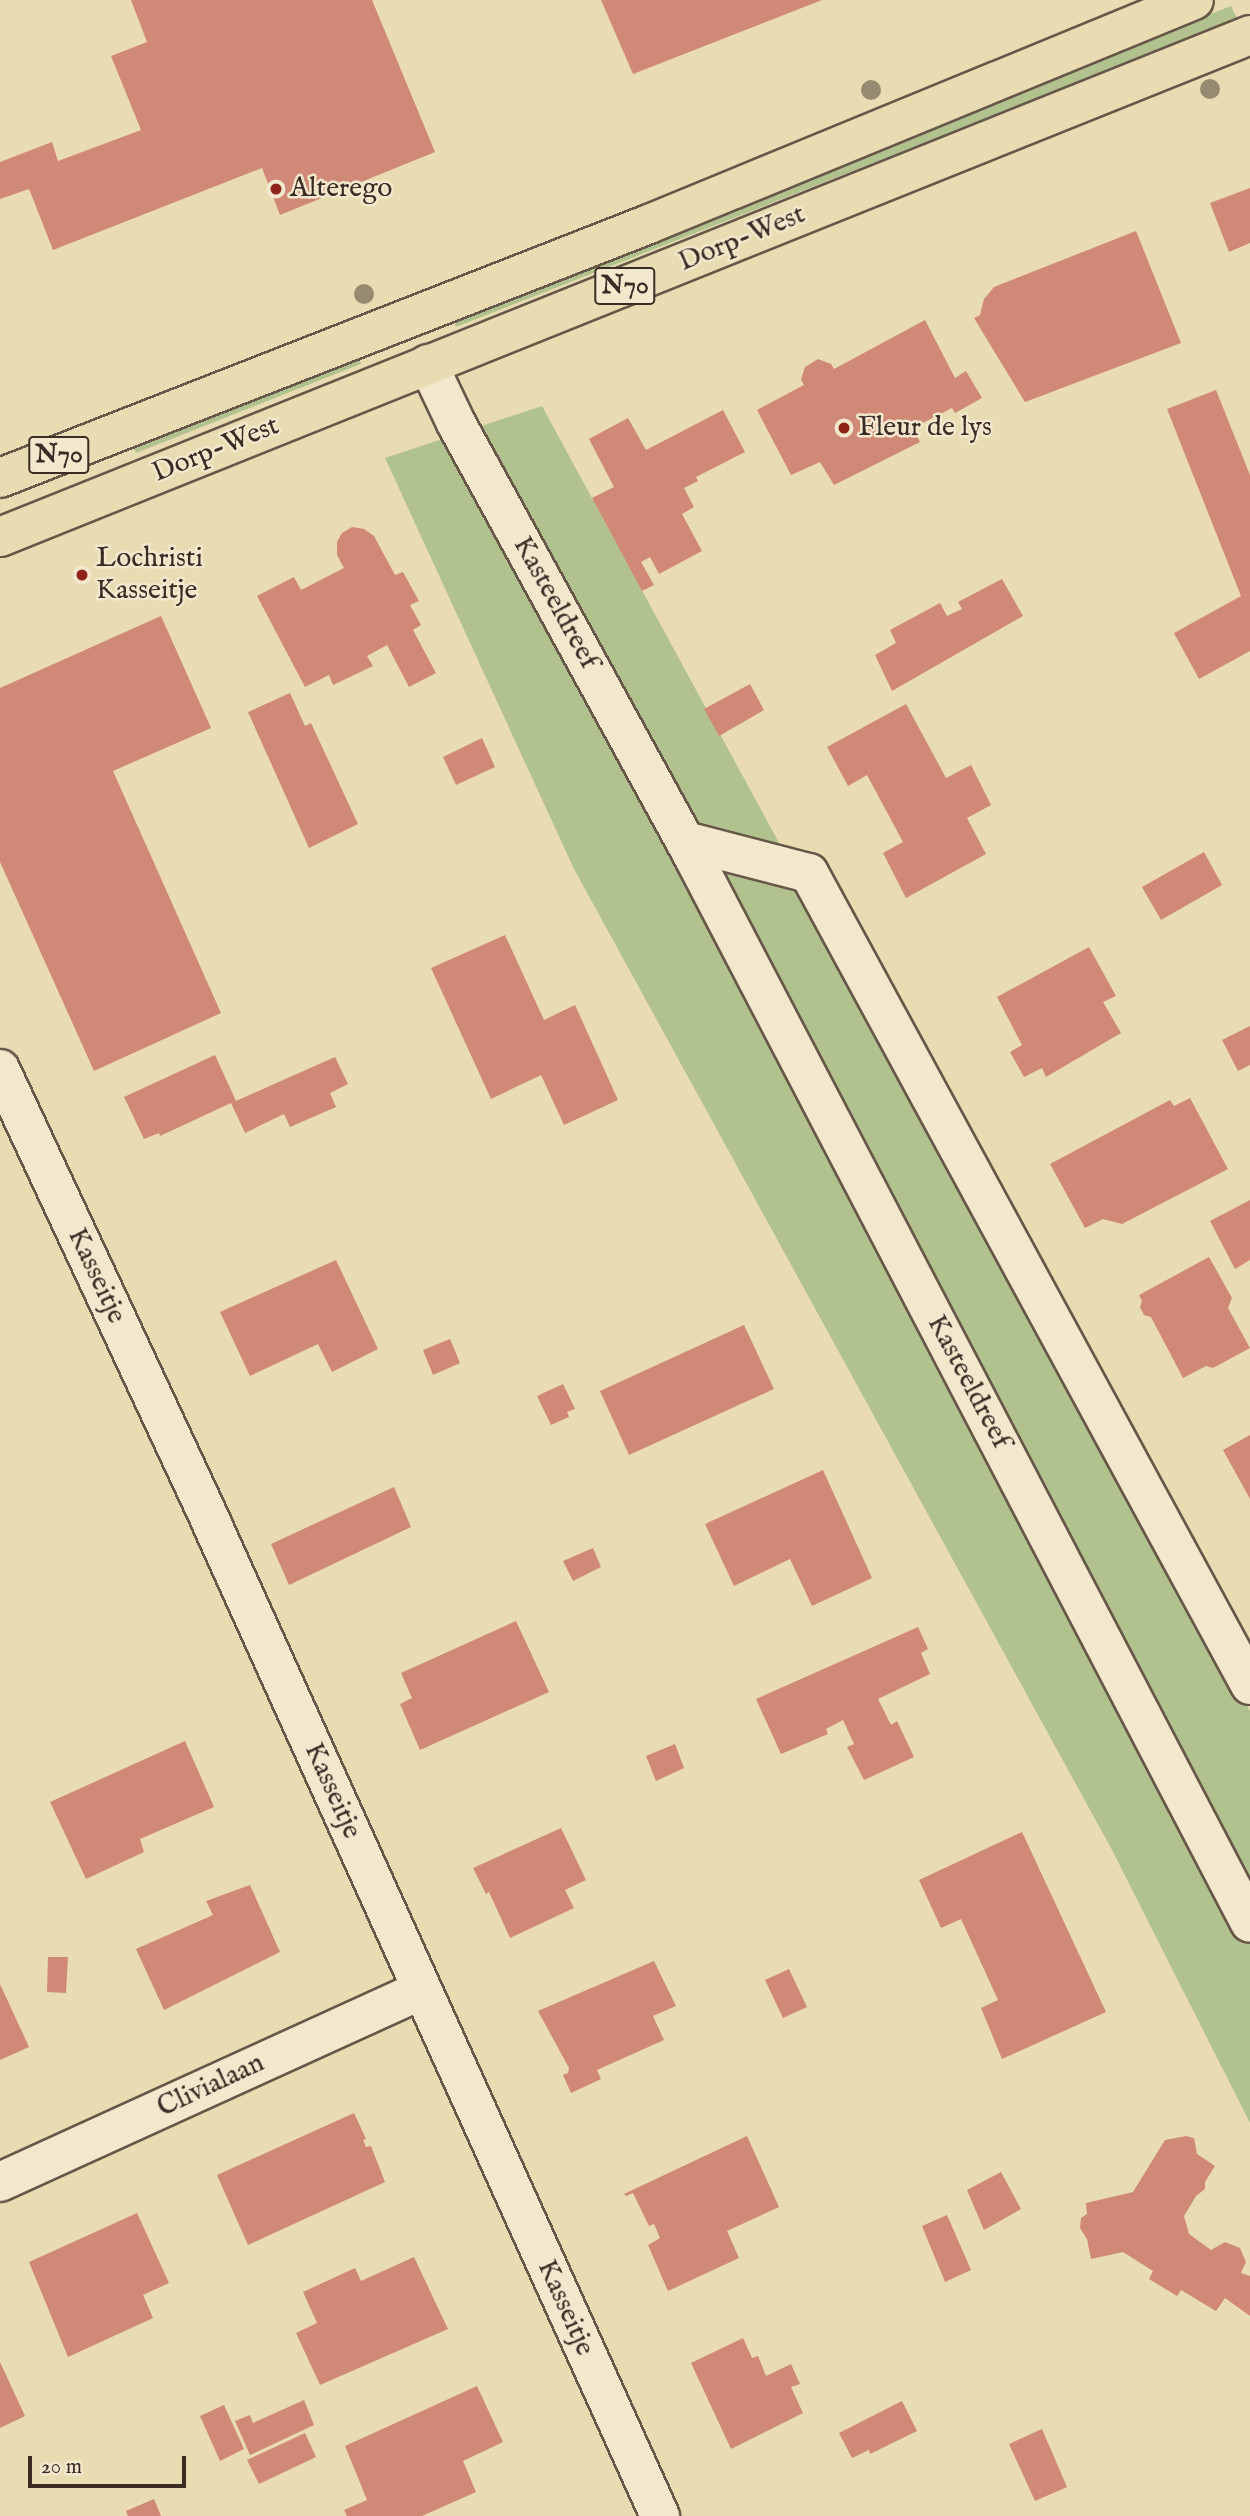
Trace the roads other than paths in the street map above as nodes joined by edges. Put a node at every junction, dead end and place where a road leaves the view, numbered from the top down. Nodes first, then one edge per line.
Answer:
1 (1195, 0) edge
2 (1250, 35) edge
3 (428, 365) junction
4 (0, 478) edge
5 (0, 537) edge
6 (685, 841) junction
7 (0, 1069) edge
8 (1250, 1685) edge
9 (1250, 1923) edge
10 (421, 1990) junction
11 (0, 2182) edge
12 (660, 2516) edge

1 - 4 main road, Dorp-West / N70
2 - 3 main road, Dorp-West / N70
3 - 5 main road, Dorp-West / N70
3 - 6 street, Kasteeldreef
6 - 8 street
6 - 9 street, Kasteeldreef
7 - 10 street, Kasseitje
10 - 11 street, Clivialaan
10 - 12 street, Kasseitje

